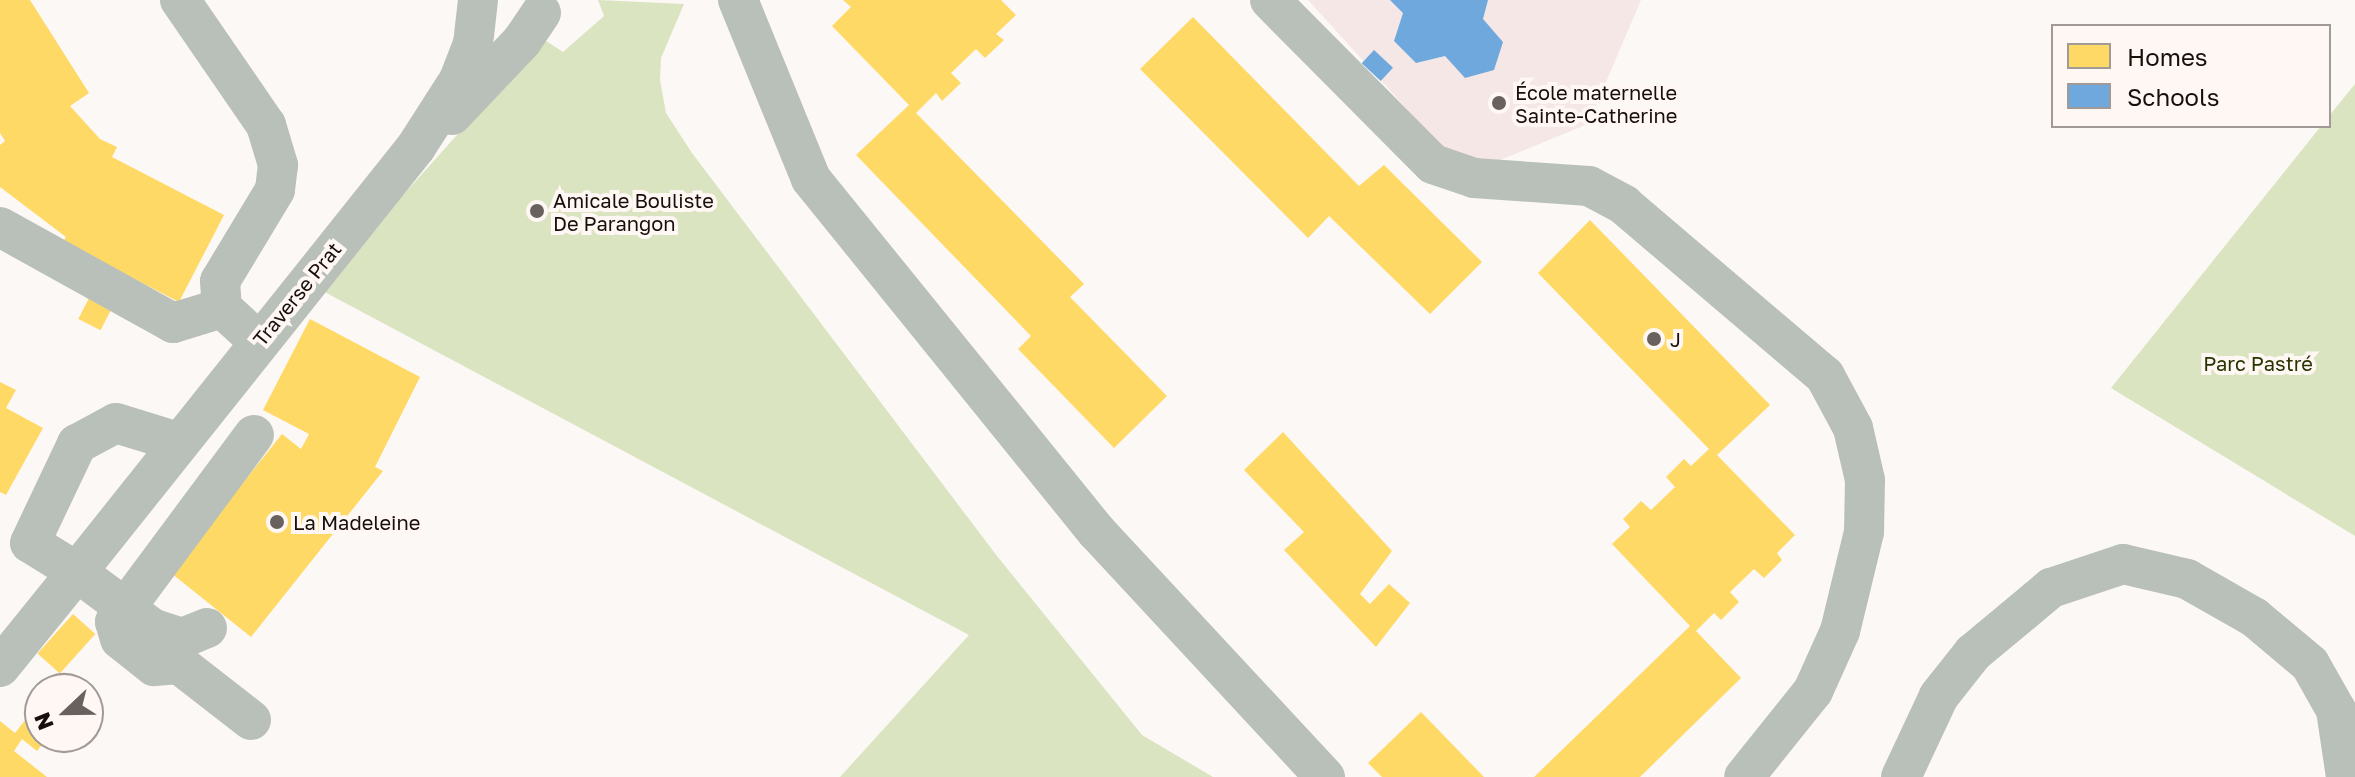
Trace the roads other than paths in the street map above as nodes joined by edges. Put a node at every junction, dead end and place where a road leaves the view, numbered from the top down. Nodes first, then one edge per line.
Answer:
1 (180, 0) edge
2 (481, 0) edge
3 (738, 0) edge
4 (1270, 0) edge
5 (548, 6) edge
6 (416, 147) junction
7 (0, 227) edge
8 (222, 308) junction
9 (258, 341) junction
10 (254, 435) dead end
11 (178, 442) junction
12 (15, 535) edge
13 (77, 572) junction
14 (127, 607) junction
15 (207, 628) dead end
16 (0, 667) edge
17 (251, 720) dead end
18 (1325, 777) edge
19 (1744, 777) edge
20 (1901, 777) edge
21 (2346, 777) edge

1 - 8 street
2 - 5 street
2 - 6 street, Traverse Prat
3 - 18 street
4 - 19 street
5 - 6 street, Traverse Prat
6 - 9 street, Traverse Prat
7 - 8 street
8 - 9 street
9 - 11 street, Traverse Prat
10 - 14 street
11 - 12 street
11 - 13 street, Traverse Prat
12 - 13 street
13 - 14 street
13 - 16 street, Traverse Prat
14 - 15 street
14 - 17 street
20 - 21 street

